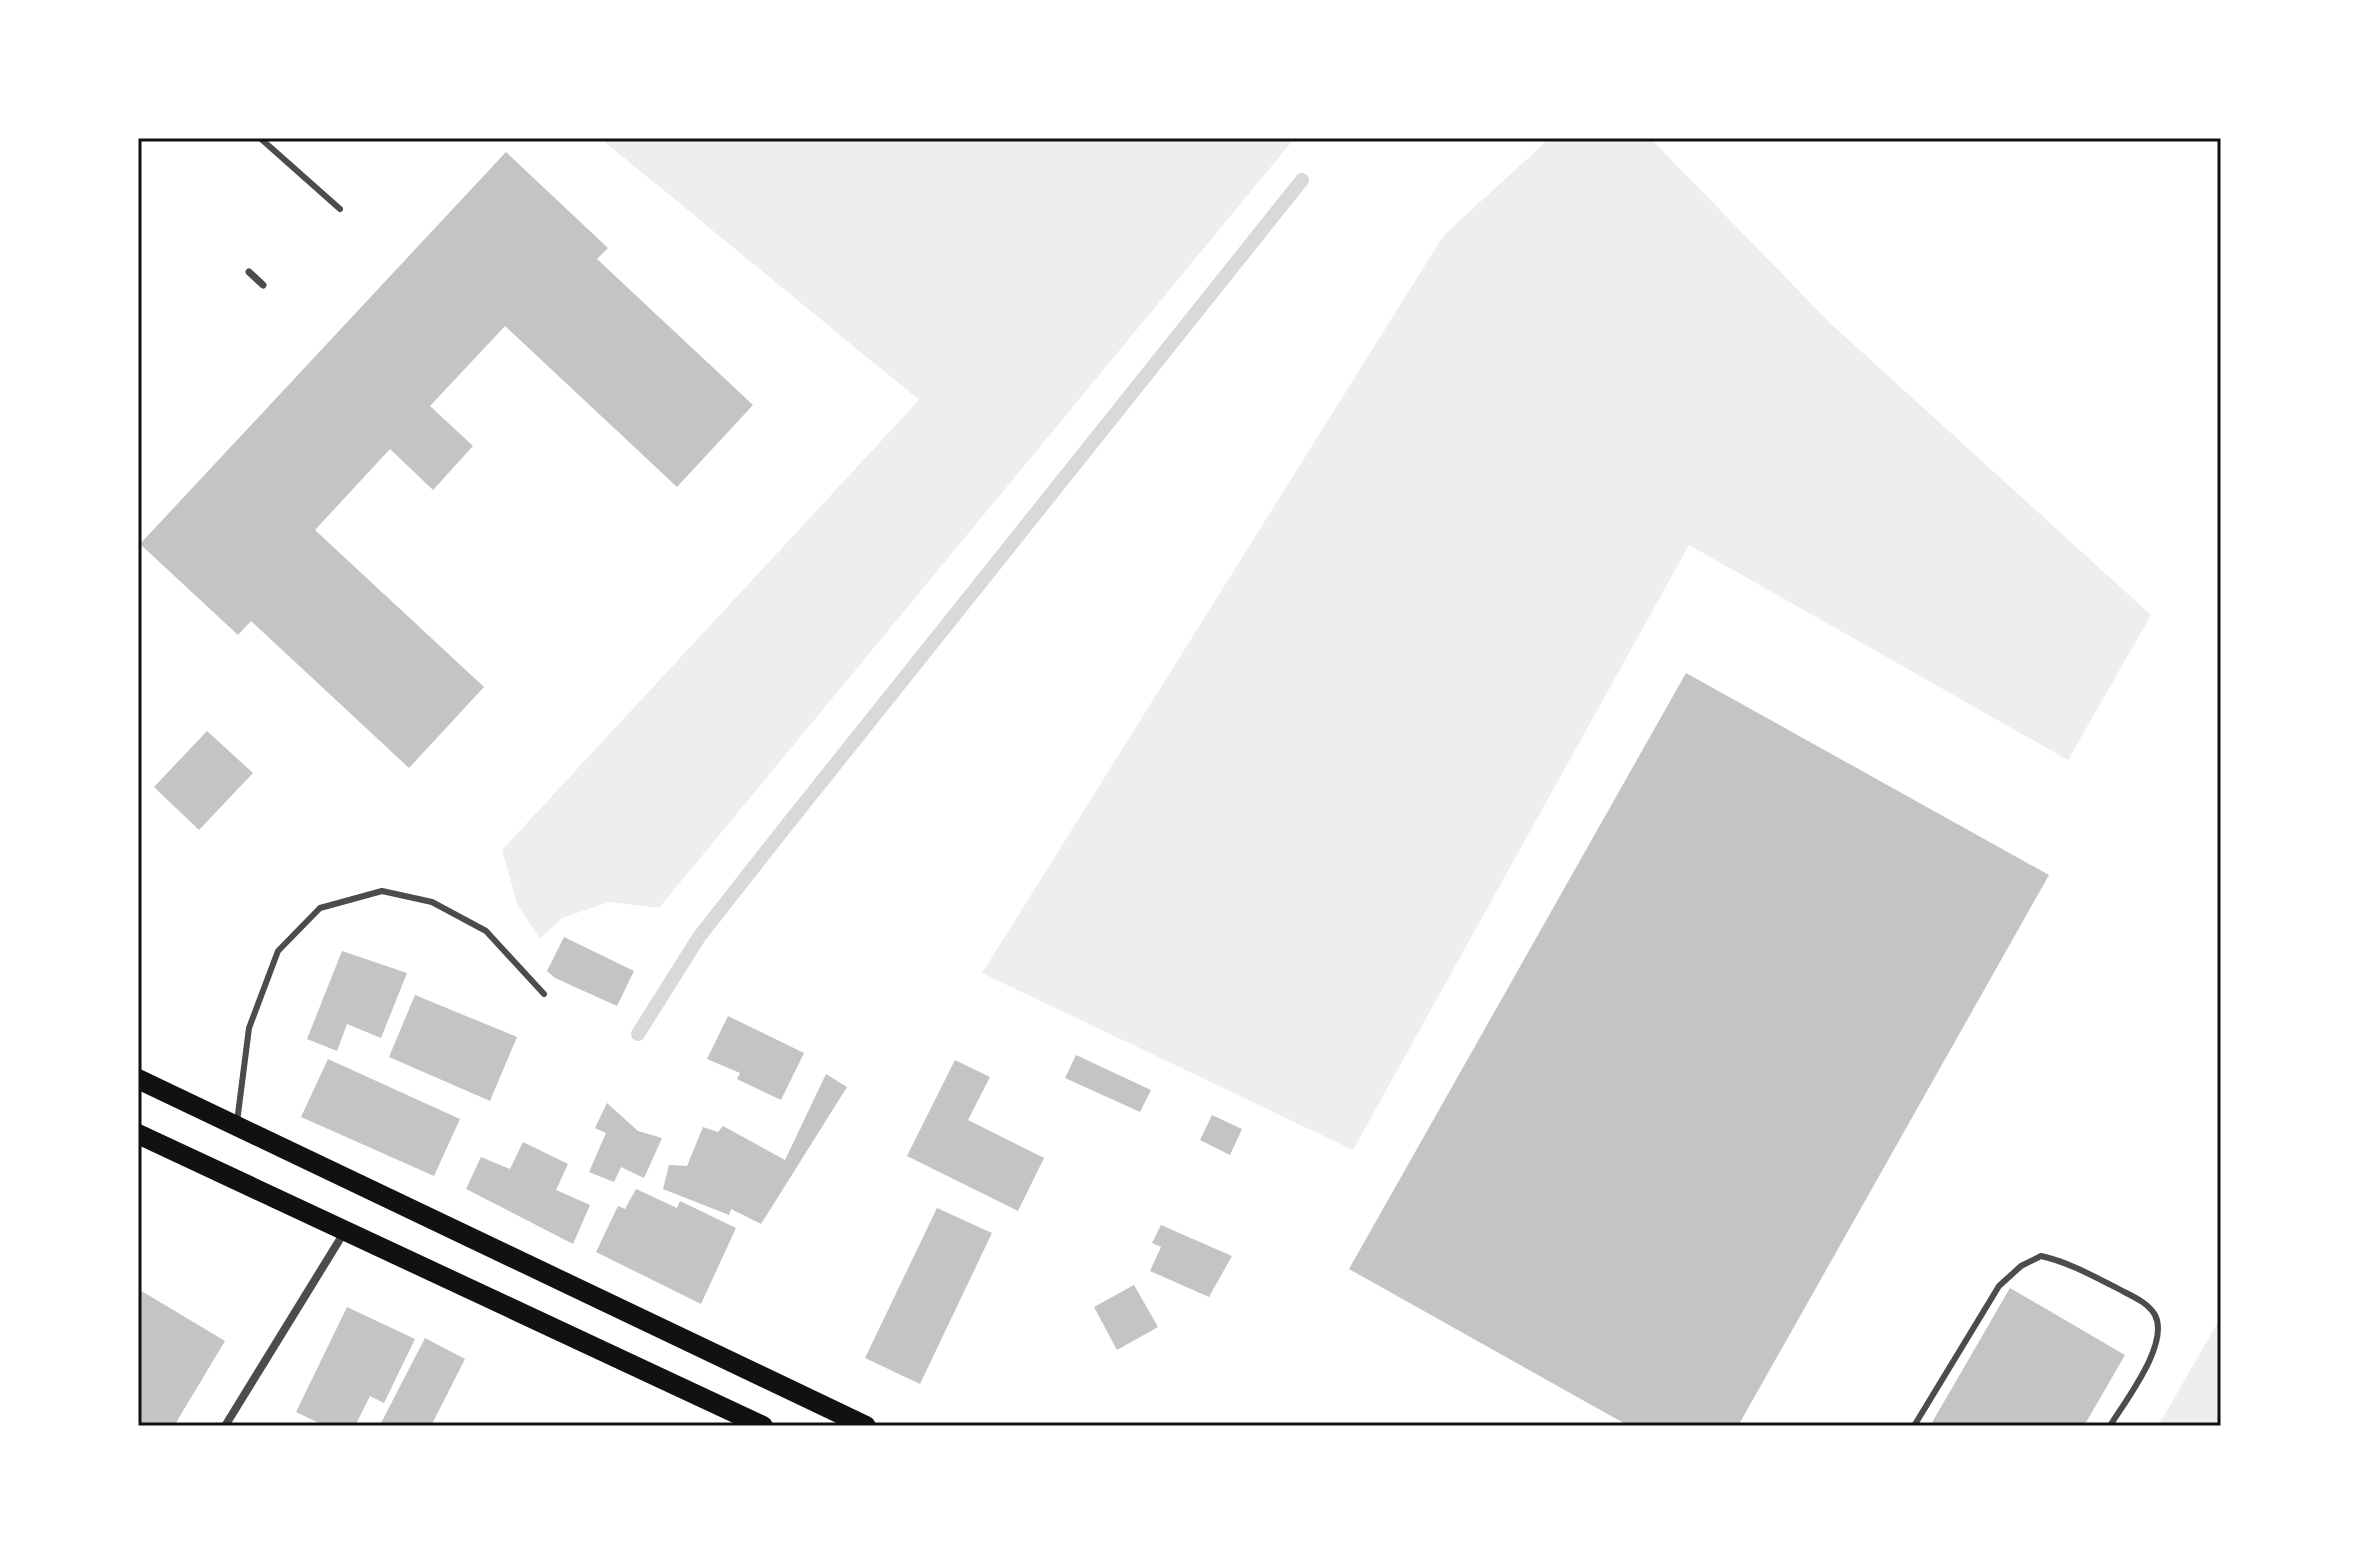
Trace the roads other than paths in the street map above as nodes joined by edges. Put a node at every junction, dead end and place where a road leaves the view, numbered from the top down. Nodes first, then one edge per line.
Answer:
1 (260, 138) edge
2 (340, 209) dead end
3 (249, 272) dead end
4 (263, 285) dead end
5 (544, 994) dead end
6 (138, 1079) edge
7 (236, 1126) junction
8 (138, 1134) edge
9 (345, 1230) junction
10 (225, 1426) edge
11 (763, 1426) edge
12 (866, 1426) edge
13 (1914, 1426) edge
14 (2110, 1426) edge

1 - 2 lane
3 - 4 street
5 - 7 lane
6 - 7 main road
7 - 12 main road
8 - 9 main road
9 - 10 street
9 - 11 main road
13 - 14 lane

